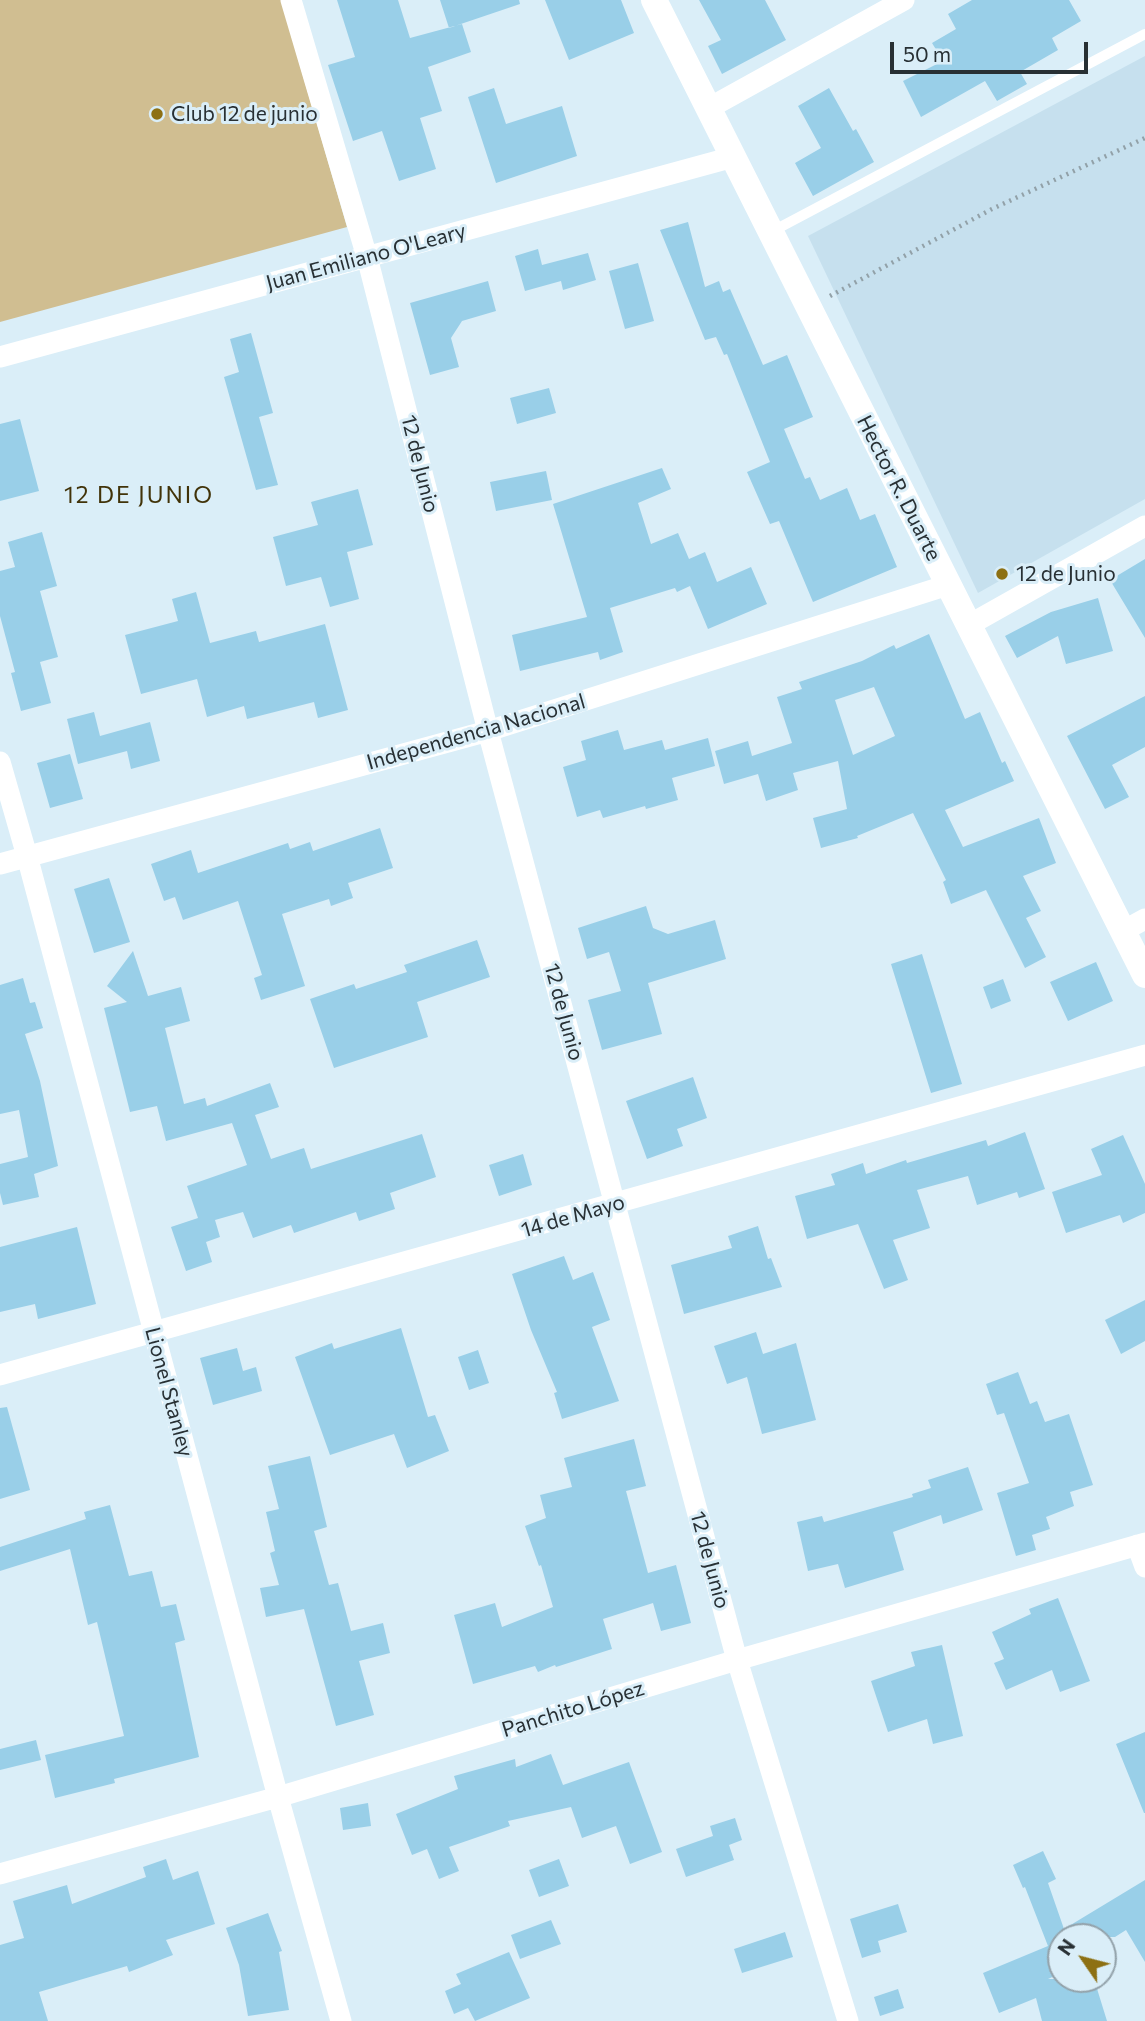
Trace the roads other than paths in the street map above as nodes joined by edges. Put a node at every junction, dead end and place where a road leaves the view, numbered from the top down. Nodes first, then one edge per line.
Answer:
1 (291, 0) edge
2 (654, 0) edge
3 (904, 0) edge
4 (1145, 34) edge
5 (709, 108) junction
6 (733, 157) junction
7 (771, 232) junction
8 (367, 257) junction
9 (0, 357) edge
10 (1145, 526) edge
11 (948, 585) junction
12 (969, 625) junction
13 (488, 731) junction
14 (0, 762) edge
15 (27, 856) junction
16 (0, 864) edge
17 (1134, 925) edge
18 (1145, 975) edge
19 (1145, 1055) edge
20 (615, 1204) junction
21 (153, 1332) junction
22 (0, 1375) edge
23 (1141, 1544) edge
24 (1145, 1567) edge
25 (737, 1660) junction
26 (278, 1797) junction
27 (0, 1874) edge
28 (341, 2021) edge
29 (848, 2021) edge

1 - 8 street, 12 de Junio
2 - 5 street, Hector R. Duarte
3 - 5 street
4 - 7 lane
5 - 6 street, Hector R. Duarte
6 - 7 street, Hector R. Duarte
6 - 8 street, Juan Emiliano O'Leary
7 - 11 street, Hector R. Duarte
8 - 9 street, Juan Emiliano O'Leary
8 - 13 street, 12 de Junio
10 - 12 street
11 - 12 street, Hector R. Duarte
11 - 13 street, Independencia Nacional
12 - 17 street, Hector R. Duarte
13 - 15 street, Independencia Nacional
13 - 20 street, 12 de Junio
14 - 15 street, Lionel Stanley
15 - 16 street, Independencia Nacional
15 - 21 street, Lionel Stanley
17 - 18 street, Hector R. Duarte
19 - 20 street, 14 de Mayo
20 - 21 street, 14 de Mayo
20 - 25 street, 12 de Junio
21 - 22 street, 14 de Mayo
21 - 26 street, Lionel Stanley
23 - 24 street
23 - 25 street, Panchito López
25 - 26 street, Panchito López
25 - 29 street, 12 de Junio
26 - 27 street, Panchito López
26 - 28 street, Lionel Stanley

